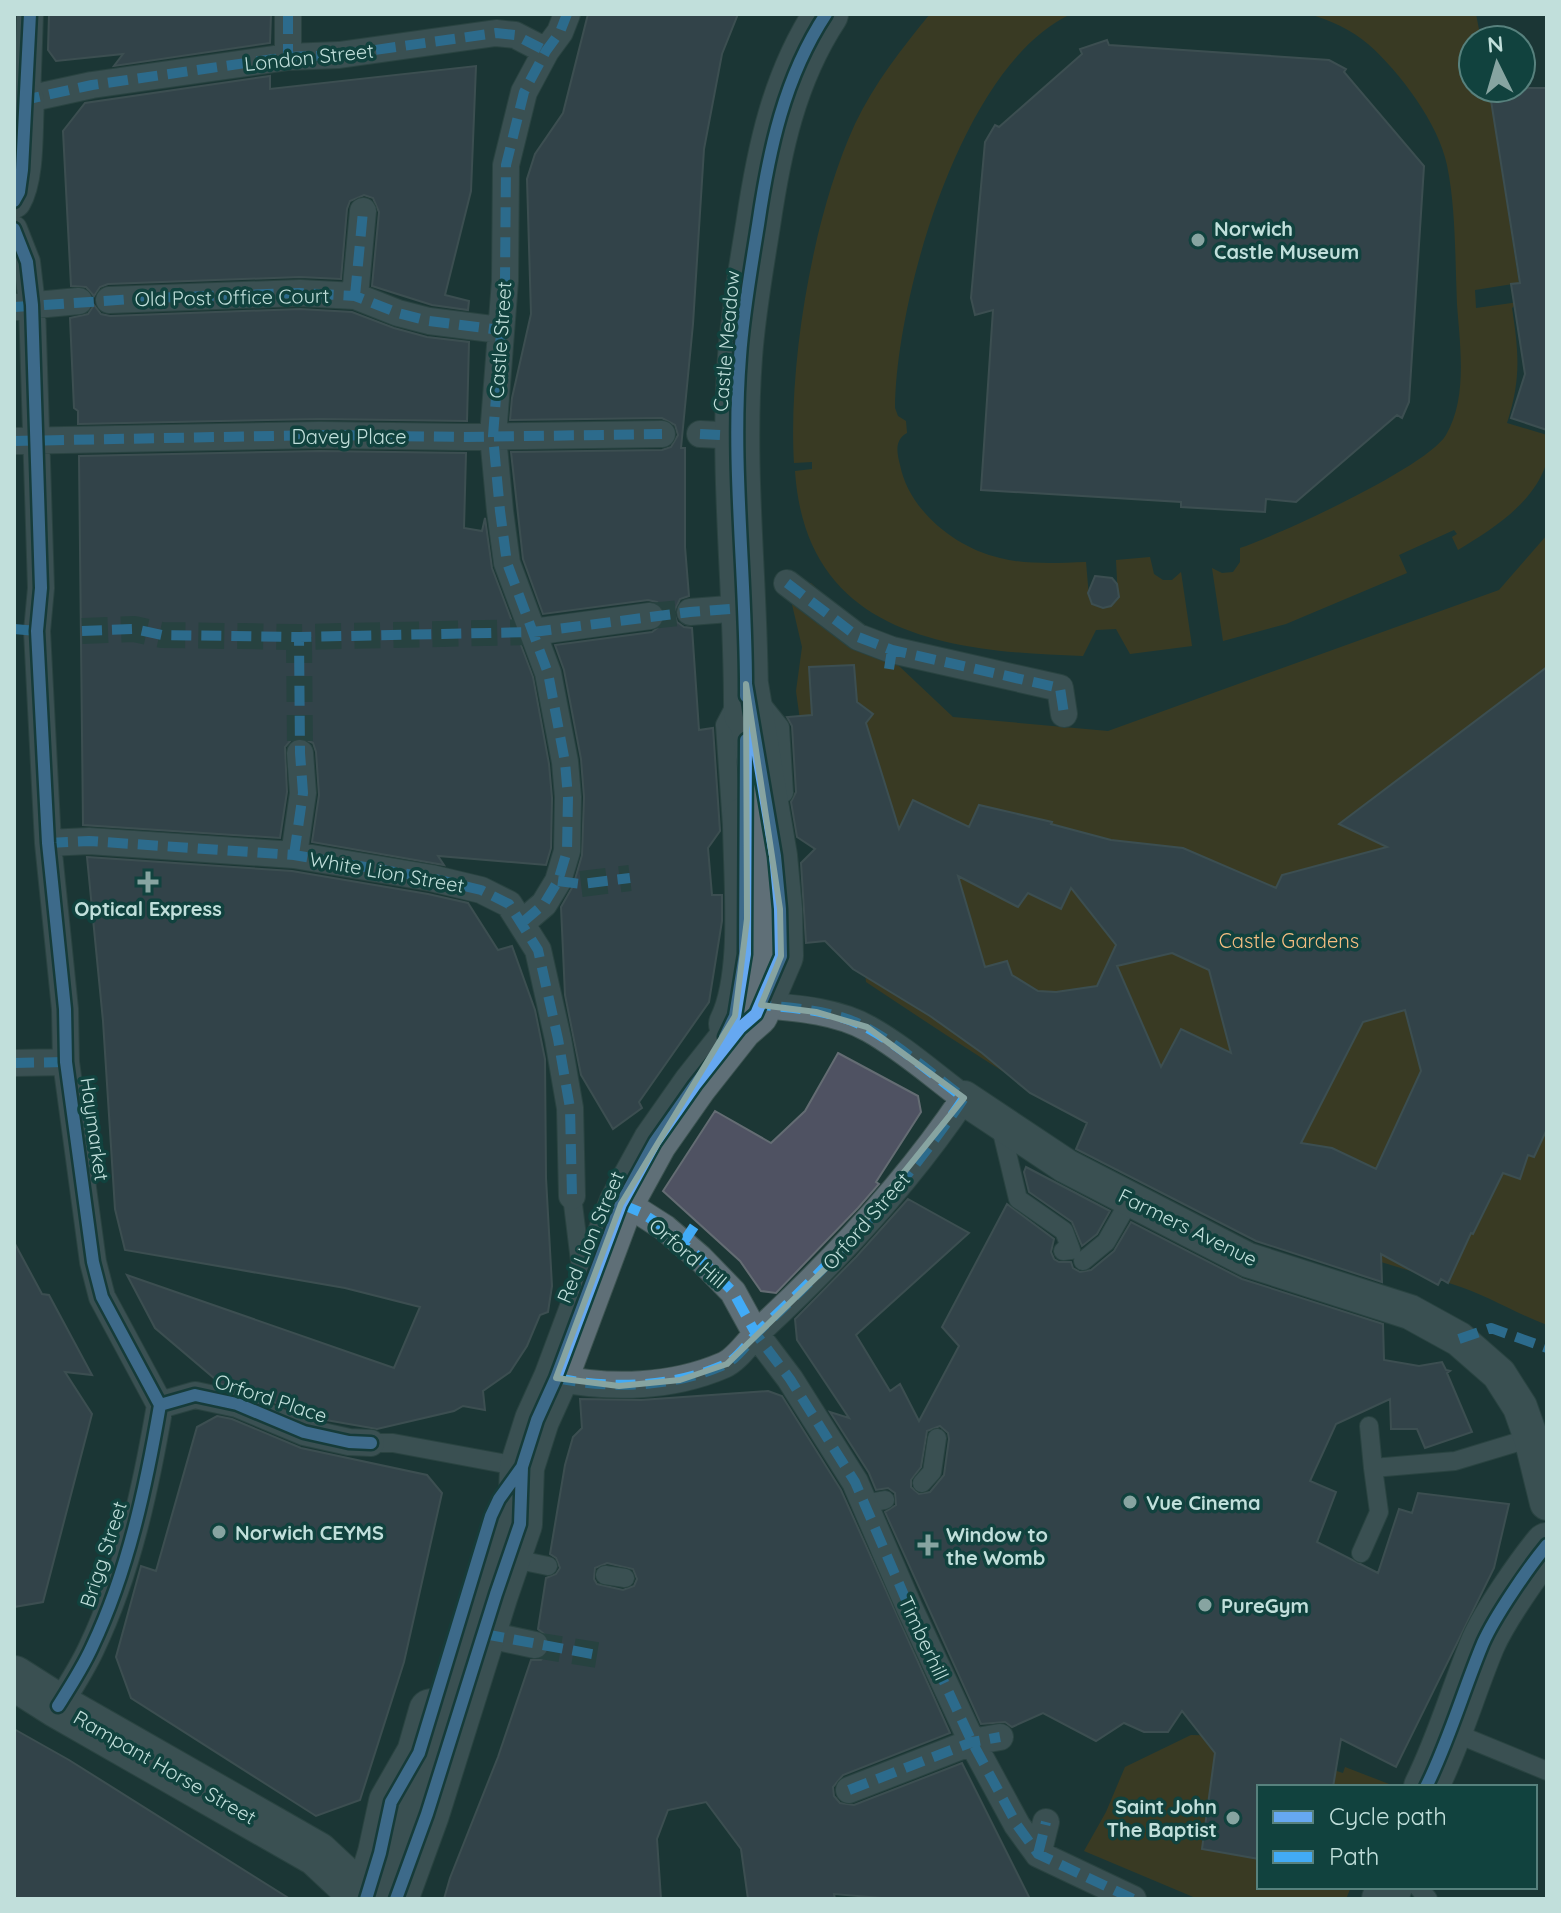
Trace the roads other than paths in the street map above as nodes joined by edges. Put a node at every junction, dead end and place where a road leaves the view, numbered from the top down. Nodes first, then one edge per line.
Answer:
1 (30, 14) edge
2 (288, 14) edge
3 (567, 14) edge
4 (826, 14) edge
5 (546, 51) junction
6 (288, 57) junction
7 (20, 101) edge
8 (19, 140) edge
9 (14, 201) edge
10 (363, 211) dead end
11 (14, 229) edge
12 (355, 296) junction
13 (109, 300) dead end
14 (79, 301) dead end
15 (23, 306) edge
16 (500, 330) junction
17 (662, 434) dead end
18 (493, 436) junction
19 (26, 441) edge
20 (787, 583) dead end
21 (742, 608) junction
22 (690, 612) tunnel mouth
23 (650, 616) tunnel mouth
24 (26, 630) edge
25 (533, 632) junction
26 (746, 684) junction
27 (1064, 714) dead end
28 (300, 753) tunnel mouth
29 (48, 843) junction
30 (294, 855) junction
31 (523, 922) junction
32 (761, 1005) junction
33 (714, 1058) junction
34 (66, 1062) junction
35 (14, 1063) edge
36 (964, 1098) junction
37 (999, 1121) junction
38 (572, 1196) joint
39 (1130, 1200) junction
40 (621, 1204) junction
41 (1063, 1251) dead end
42 (1083, 1261) dead end
43 (585, 1296) junction
44 (756, 1334) junction
45 (556, 1378) junction
46 (160, 1405) junction
47 (1369, 1426) dead end
48 (937, 1438) dead end
49 (1531, 1438) junction
50 (371, 1443) joint
51 (522, 1467) junction
52 (1373, 1468) junction
53 (922, 1483) dead end
54 (1547, 1503) edge
55 (1547, 1545) edge
56 (1361, 1553) dead end
57 (605, 1575) dead end
58 (625, 1578) dead end
59 (484, 1634) junction
60 (535, 1645) tunnel mouth
61 (14, 1678) edge
62 (58, 1706) junction
63 (1450, 1731) junction
64 (1000, 1737) dead end
65 (972, 1742) junction
66 (1547, 1771) edge
67 (1427, 1785) edge
68 (849, 1790) dead end
69 (1046, 1822) dead end
70 (398, 1848) junction
71 (317, 1854) junction
72 (1038, 1854) junction
73 (358, 1899) edge
74 (366, 1899) edge
75 (396, 1899) edge
76 (1133, 1899) edge

1 - 7 street
2 - 6 street
3 - 5 street
4 - 21 street, Castle Meadow
5 - 6 street, London Street
5 - 16 street, Castle Street
6 - 7 street, London Street
7 - 8 street
8 - 9 street
10 - 12 street, Old Post Office Court
11 - 15 street, Haymarket
12 - 13 street, Old Post Office Court
12 - 16 street, Old Post Office Court
14 - 15 street
15 - 19 street, Haymarket
16 - 18 street, Castle Street
17 - 18 street, Davey Place
18 - 19 street, Davey Place
18 - 25 street, Castle Street
19 - 24 street, Haymarket
20 - 27 street
21 - 22 street
21 - 26 street, Castle Meadow
23 - 25 street
24 - 29 street, Haymarket
25 - 31 street, Castle Street
26 - 32 street, Castle Meadow
26 - 33 street, Castle Meadow
28 - 30 street
29 - 30 street, White Lion Street
29 - 34 street, Haymarket
30 - 31 street, White Lion Street
31 - 38 street, White Lion Street
32 - 33 street, Red Lion Street
32 - 36 street, Farmers Avenue
33 - 40 street, Red Lion Street
34 - 35 street
34 - 46 street, Haymarket
36 - 37 street, Farmers Avenue
36 - 44 street, Orford Street
37 - 39 street, Farmers Avenue
37 - 41 lane
38 - 43 lane, White Lion Street
39 - 42 lane
39 - 49 street, Farmers Avenue
40 - 43 street, Red Lion Street
40 - 44 street, Orford Hill
43 - 45 street, Red Lion Street
44 - 45 street
44 - 65 street, Timberhill
45 - 51 street, Red Lion Street
46 - 50 street, Orford Place
46 - 62 street, Brigg Street
47 - 52 lane
48 - 53 lane
49 - 52 lane
49 - 54 street, Farmers Avenue
50 - 51 lane, Orford Place
51 - 59 street, Red Lion Street
51 - 70 street, Red Lion Street
52 - 56 lane
55 - 63 street
57 - 58 lane
59 - 60 street
59 - 70 street, Red Lion Street
61 - 62 street, Rampant Horse Street
62 - 71 street, Rampant Horse Street
63 - 66 lane
63 - 67 street
64 - 65 street
65 - 68 street
65 - 72 street, Timberhill
69 - 72 street
70 - 71 street, Rampant Horse Street
70 - 74 street, Red Lion Street
70 - 75 street, Red Lion Street
71 - 73 street, Rampant Horse Street
72 - 76 street, Timberhill

